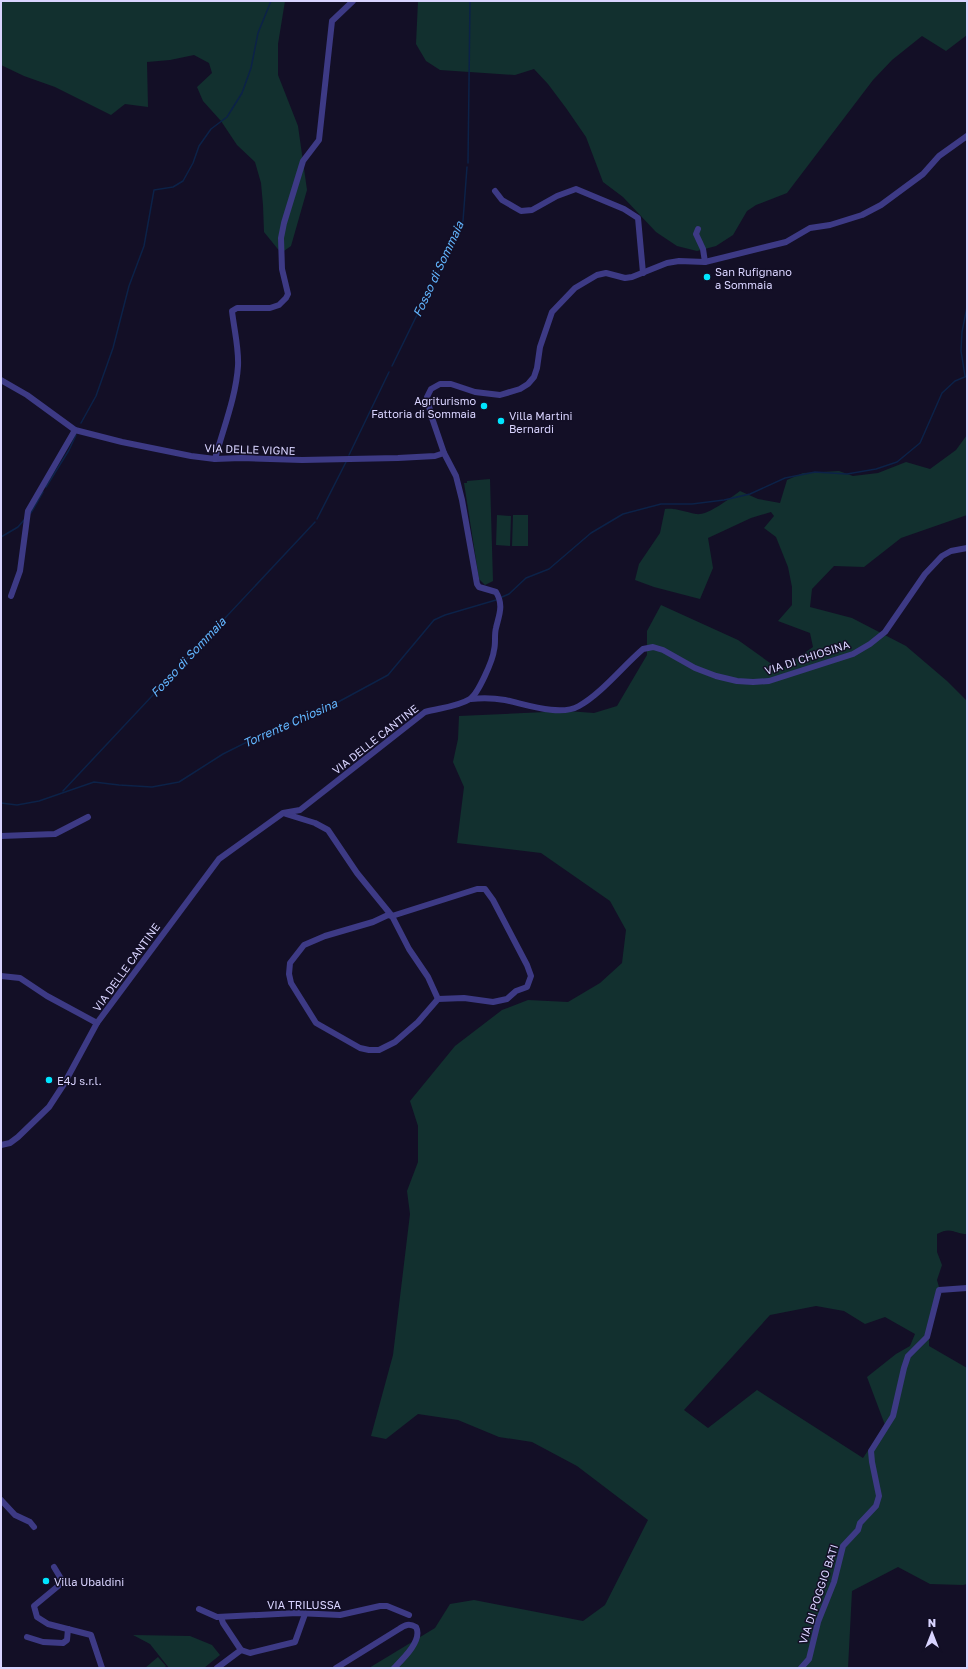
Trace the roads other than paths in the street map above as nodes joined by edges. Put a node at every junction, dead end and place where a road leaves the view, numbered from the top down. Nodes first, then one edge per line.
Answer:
1 (353, 1) edge
2 (967, 136) edge
3 (495, 191) dead end
4 (698, 230) dead end
5 (706, 262) junction
6 (643, 273) junction
7 (1, 380) edge
8 (75, 430) junction
9 (444, 453) junction
10 (215, 459) junction
11 (967, 548) edge
12 (10, 596) dead end
13 (471, 698) junction
14 (283, 813) junction
15 (88, 817) dead end
16 (1, 836) edge
17 (392, 916) junction
18 (1, 976) edge
19 (438, 999) junction
20 (97, 1023) junction
21 (1, 1145) edge
22 (967, 1288) edge
23 (1, 1500) edge
24 (34, 1527) dead end
25 (54, 1567) dead end
26 (199, 1609) dead end
27 (305, 1614) junction
28 (409, 1615) dead end
29 (221, 1617) junction
30 (68, 1629) junction
31 (27, 1637) dead end
32 (241, 1650) junction
33 (102, 1668) edge
34 (217, 1668) edge
35 (336, 1668) edge
36 (394, 1668) edge
37 (801, 1668) edge

1 - 10 street
2 - 5 street
3 - 6 street
4 - 5 street
5 - 6 street
6 - 9 street
7 - 8 street, VIA DELLE VIGNE
8 - 10 street, VIA DELLE VIGNE
8 - 12 street
9 - 10 street, VIA DELLE VIGNE
9 - 13 street
11 - 13 street, VIA DI CHIOSINA
13 - 14 street, VIA DELLE CANTINE
14 - 17 street
14 - 20 street, VIA DELLE CANTINE
15 - 16 street
17 - 19 street
17 - 19 street
17 - 19 street
18 - 20 street
20 - 21 street, VIA DELLE CANTINE
22 - 37 street, VIA DI POGGIO BATI
23 - 24 street
25 - 30 street
26 - 29 street, VIA TRILUSSA
27 - 28 street, VIA TRILUSSA
27 - 29 street, VIA TRILUSSA
27 - 32 street
29 - 32 street
30 - 31 street
30 - 33 street
32 - 34 street
35 - 36 street

